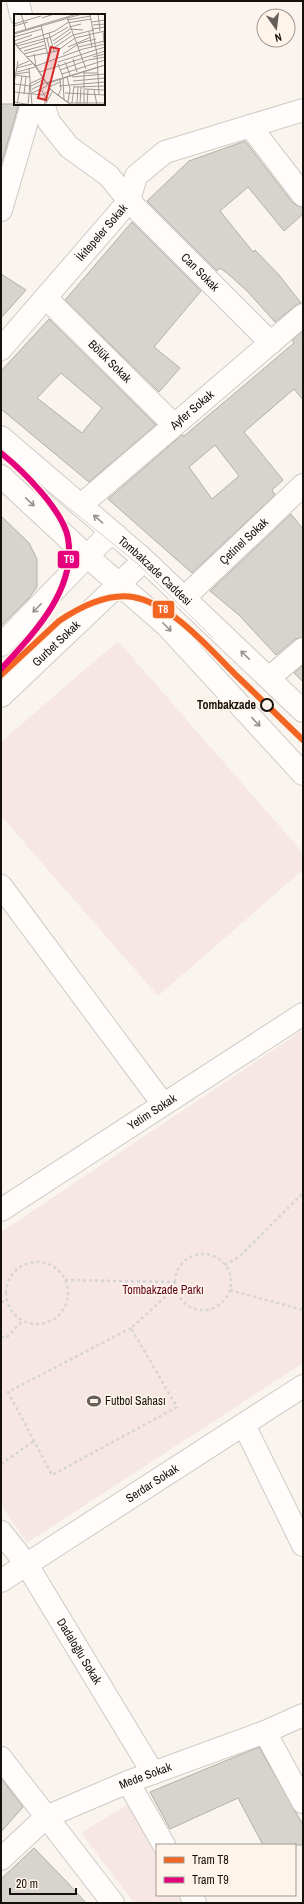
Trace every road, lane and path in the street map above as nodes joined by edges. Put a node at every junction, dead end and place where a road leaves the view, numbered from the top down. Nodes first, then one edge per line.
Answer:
1 (18, 1) edge
2 (22, 14) edge
3 (32, 105) edge
4 (43, 105) edge
5 (303, 110) edge
6 (250, 126) junction
7 (303, 194) edge
8 (129, 201) junction
9 (1, 210) edge
10 (46, 298) junction
11 (303, 316) edge
12 (271, 343) junction
13 (1, 349) edge
14 (174, 425) junction
15 (1, 438) edge
16 (3, 481) edge
17 (303, 485) edge
18 (81, 505) junction
19 (116, 535) junction
20 (140, 556) junction
21 (88, 557) junction
22 (119, 584) junction
23 (185, 597) junction
24 (1, 645) edge
25 (303, 649) edge
26 (269, 678) junction
27 (1, 696) edge
28 (303, 711) edge
29 (303, 774) edge
30 (1, 886) edge
31 (303, 1014) edge
32 (163, 1104) junction
33 (303, 1193) edge
34 (1, 1210) edge
35 (225, 1265) junction
36 (65, 1280) junction
37 (175, 1282) junction
38 (175, 1288) junction
39 (230, 1290) junction
40 (7, 1300) junction
41 (1, 1302) edge
42 (303, 1310) edge
43 (24, 1320) junction
44 (131, 1328) junction
45 (1, 1337) edge
46 (303, 1386) edge
47 (244, 1424) junction
48 (34, 1441) junction
49 (1, 1464) edge
50 (1, 1532) edge
51 (303, 1545) edge
52 (27, 1566) junction
53 (1, 1581) edge
54 (303, 1715) edge
55 (265, 1732) junction
56 (1, 1758) edge
57 (153, 1774) junction
58 (128, 1782) junction
59 (303, 1802) edge
60 (46, 1817) junction
61 (163, 1844) edge
62 (1, 1859) edge
63 (113, 1903) edge

1 - 2 street
3 - 9 street
4 - 8 street, Can Sokak
5 - 6 street, İkitepeler Sokak
6 - 7 street
6 - 8 street, İkitepeler Sokak
8 - 10 street, İkitepeler Sokak
8 - 12 street, Can Sokak
10 - 13 street, İkitepeler Sokak
10 - 14 street, Bölük Sokak
11 - 12 street, Ayfer Sokak
12 - 14 street, Ayfer Sokak
14 - 18 street, Ayfer Sokak
15 - 18 street, Tombakzade Caddesi
16 -> 21 street
17 - 23 street, Çetinel Sokak
19 -> 18 street, Tombakzade Caddesi
19 - 20 street, Tombakzade Caddesi
19 - 21 street
20 - 22 street, Gurbet Sokak
20 - 23 street, Tombakzade Caddesi
21 - 22 street
21 -> 24 street
22 - 27 street, Gurbet Sokak
22 -> 29 street
26 -> 23 street, Tombakzade Caddesi
25 - 26 street
26 - 28 street, Tombakzade Caddesi
30 - 32 street
31 - 32 street, Yetim Sokak
32 - 34 street, Yetim Sokak
33 - 35 path
35 - 37 path
35 - 39 path
36 - 37 path
36 - 40 path
36 - 43 path
37 - 38 path
38 - 39 path
38 - 44 path
39 - 42 path
40 - 41 path
40 - 43 path
43 - 45 path
44 - 48 path
44 - 48 path
46 - 47 street, Serdar Sokak
47 - 51 street
47 - 52 street, Serdar Sokak
48 - 49 path
50 - 52 street, Dadaloğlu Sokak
52 - 53 street, Serdar Sokak
52 - 57 street, Dadaloğlu Sokak
54 - 55 street, Mede Sokak
55 - 57 street, Mede Sokak
55 - 59 street
56 - 60 street
57 - 58 street, Mede Sokak
58 - 60 street, Mede Sokak
58 - 61 street
60 - 62 street, Mede Sokak
60 - 63 street

